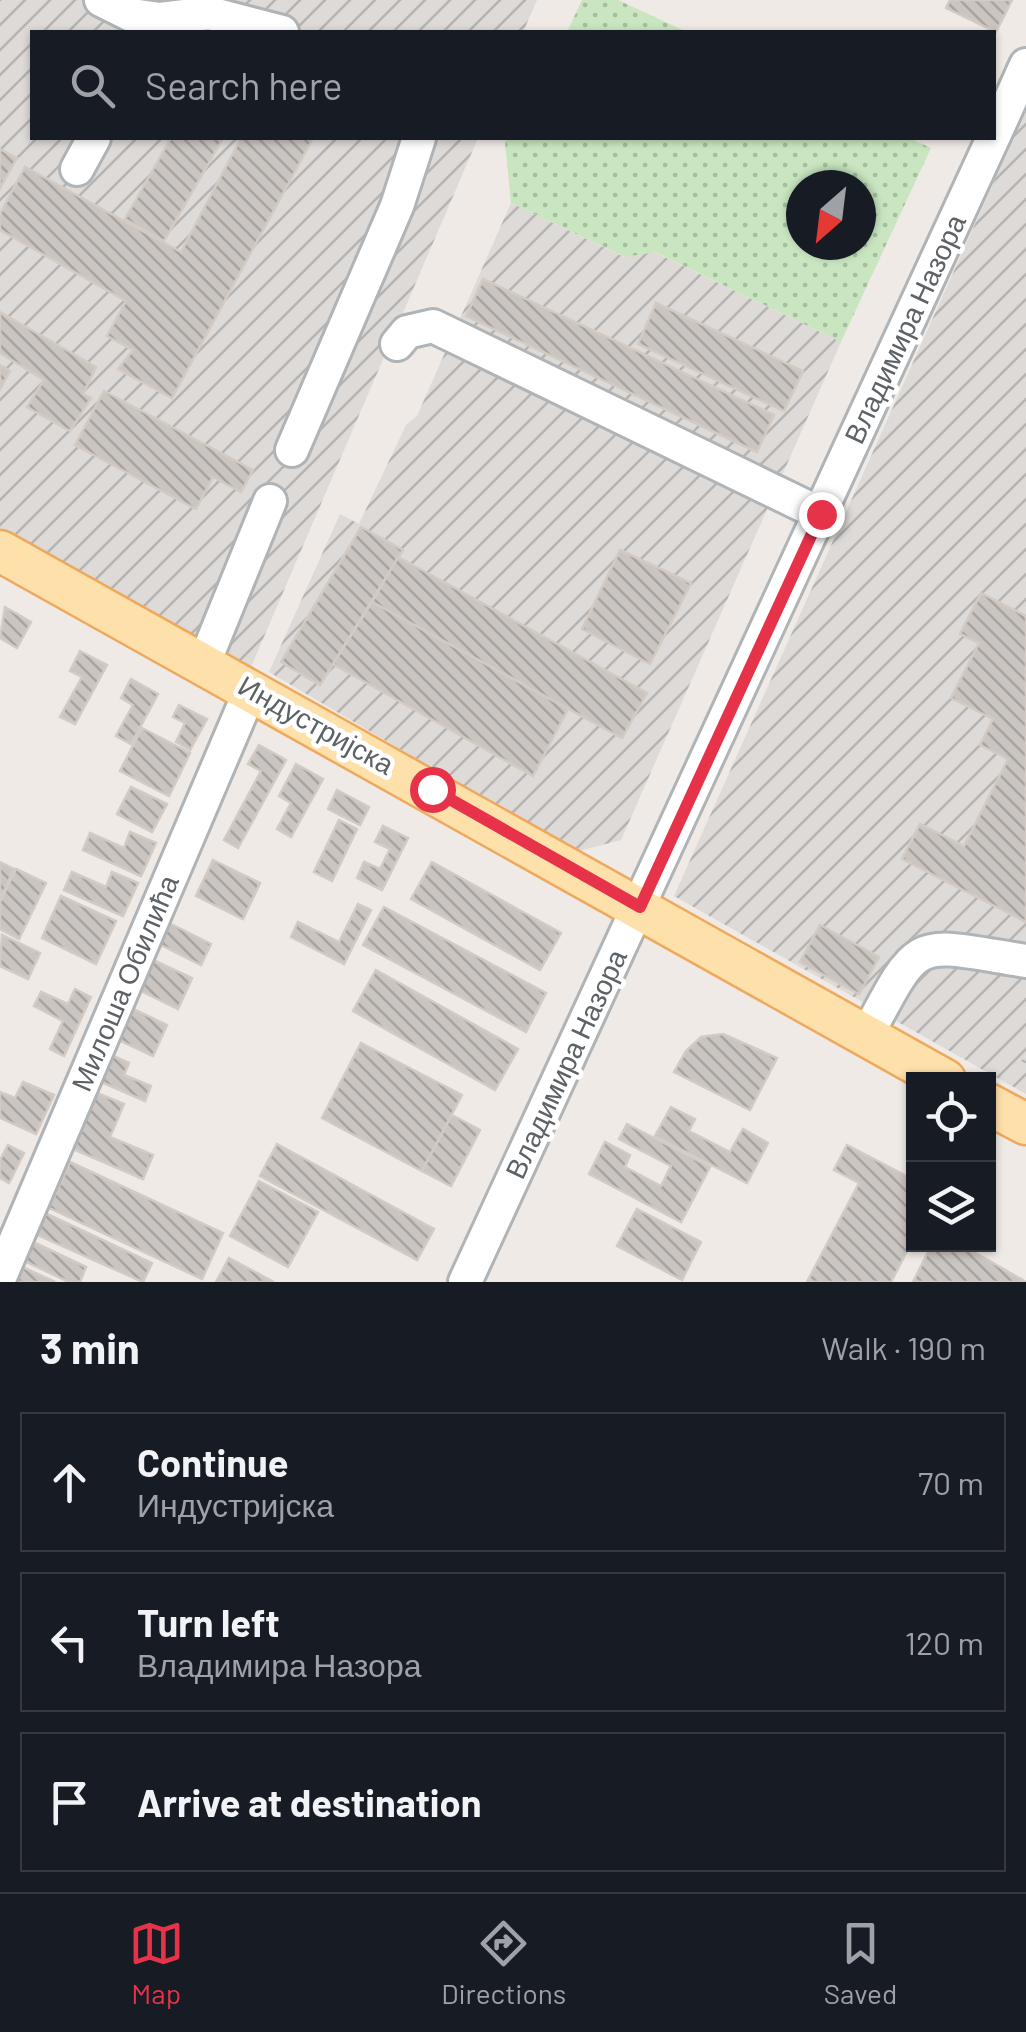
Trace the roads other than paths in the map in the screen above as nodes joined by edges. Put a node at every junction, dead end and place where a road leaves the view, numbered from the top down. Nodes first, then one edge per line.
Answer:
1 (101, 0) edge
2 (156, 26) edge
3 (244, 27) edge
4 (1026, 65) edge
5 (996, 130) edge
6 (93, 140) edge
7 (418, 140) edge
8 (992, 140) edge
9 (77, 169) dead end
10 (397, 344) dead end
11 (292, 450) dead end
12 (270, 501) dead end
13 (821, 514) junction
14 (0, 550) edge
15 (204, 663) junction
16 (251, 689) junction
17 (640, 907) junction
18 (1026, 962) edge
19 (867, 1036) junction
20 (931, 1072) edge
21 (996, 1108) edge
22 (1026, 1124) edge
23 (0, 1278) edge
24 (465, 1282) edge

1 - 2 street
2 - 3 street
4 - 5 street, Владимира Назора
6 - 9 street
7 - 11 street
8 - 13 street, Владимира Назора
10 - 13 street
12 - 15 street
13 - 17 street, Владимира Назора
14 - 15 main road, Индустријска
15 - 16 main road, Индустријска
16 - 17 main road, Индустријска
16 - 23 street, Милоша Обилића
17 - 19 main road, Индустријска
17 - 24 street, Владимира Назора
18 - 19 street
19 - 20 main road, Индустријска
21 - 22 main road

